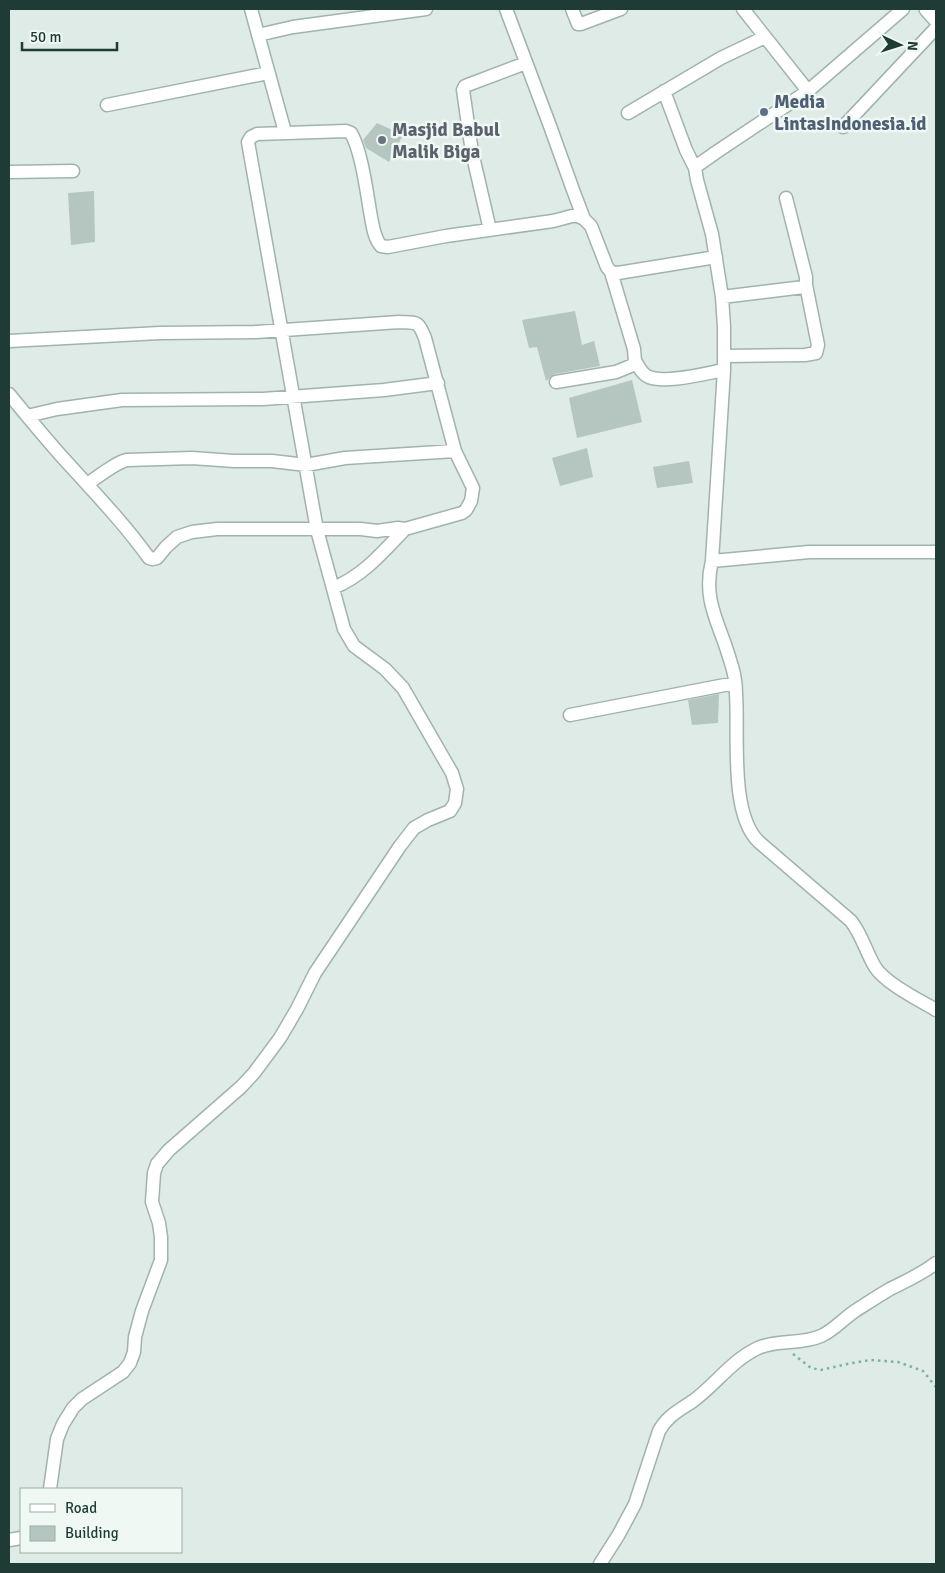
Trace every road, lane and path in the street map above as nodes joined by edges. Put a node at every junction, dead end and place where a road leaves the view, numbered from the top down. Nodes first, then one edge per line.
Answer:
1 (251, 9) edge
2 (426, 9) edge
3 (506, 9) edge
4 (572, 9) edge
5 (621, 9) edge
6 (743, 9) edge
7 (903, 9) edge
8 (927, 9) edge
9 (936, 19) edge
10 (936, 28) edge
11 (258, 35) junction
12 (765, 37) junction
13 (526, 63) junction
14 (268, 73) junction
15 (664, 91) junction
16 (808, 91) junction
17 (107, 105) dead end
18 (628, 113) dead end
19 (843, 127) dead end
20 (285, 132) junction
21 (695, 168) junction
22 (73, 171) dead end
23 (9, 172) edge
24 (786, 198) dead end
25 (584, 219) junction
26 (490, 230) junction
27 (716, 257) junction
28 (611, 272) junction
29 (806, 285) junction
30 (722, 297) junction
31 (281, 331) junction
32 (9, 341) edge
33 (724, 356) junction
34 (635, 361) junction
35 (724, 370) junction
36 (556, 382) dead end
37 (438, 383) junction
38 (9, 394) edge
39 (293, 397) junction
40 (28, 416) junction
41 (455, 451) junction
42 (306, 465) junction
43 (87, 484) junction
44 (405, 528) junction
45 (317, 530) junction
46 (936, 552) edge
47 (712, 561) junction
48 (333, 588) junction
49 (735, 683) junction
50 (570, 716) dead end
51 (936, 1010) edge
52 (936, 1263) edge
53 (771, 1344) junction
54 (936, 1387) edge
55 (50, 1488) edge
56 (600, 1564) edge

1 - 11 street
2 - 11 street
3 - 13 street
4 - 5 street
6 - 12 street
7 - 16 street
8 - 9 main road
10 - 19 street
11 - 14 street
12 - 15 street
12 - 16 street
13 - 25 street
13 - 26 street
14 - 17 street
14 - 20 street
15 - 18 street
15 - 21 street
16 - 21 street
20 - 26 street
20 - 31 street
21 - 27 street
22 - 23 street
24 - 29 street
25 - 26 street
25 - 28 street
27 - 28 street
27 - 30 street
28 - 34 street
29 - 30 street
29 - 33 street
30 - 33 street
31 - 32 street
31 - 37 street
31 - 39 street
33 - 35 street
34 - 35 street
34 - 36 street
35 - 47 street
37 - 39 street
37 - 41 street
38 - 40 street
39 - 40 street
39 - 42 street
40 - 43 street
41 - 42 street
41 - 44 street
42 - 43 street
42 - 45 street
43 - 45 street
44 - 45 street
44 - 48 street
45 - 48 street
46 - 47 street
47 - 49 street
48 - 55 street
49 - 50 street
49 - 51 street
52 - 53 street
53 - 54 path
53 - 56 street

